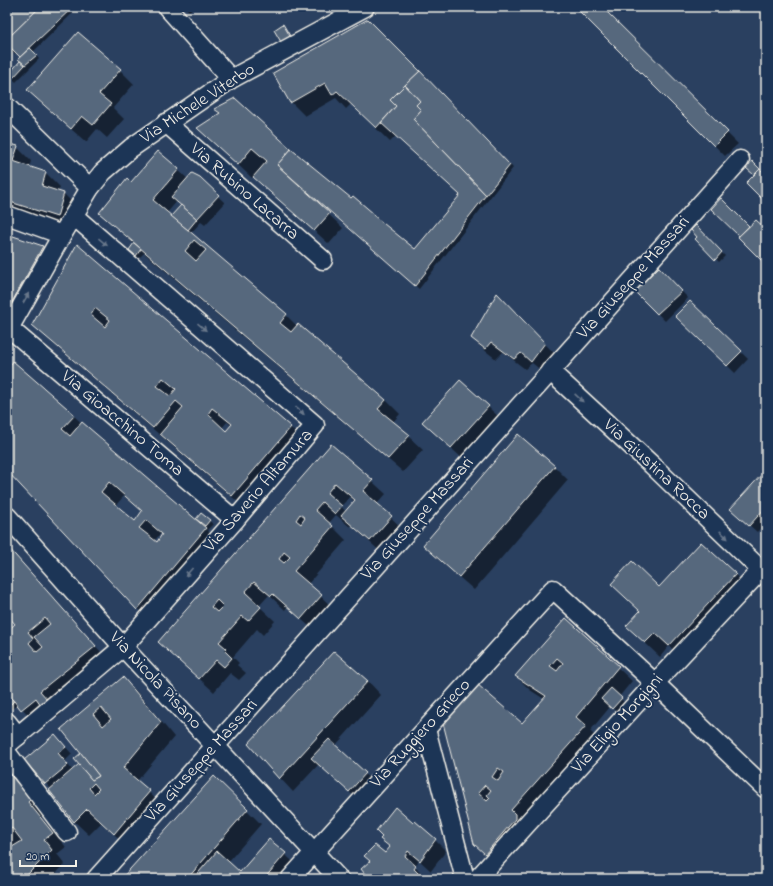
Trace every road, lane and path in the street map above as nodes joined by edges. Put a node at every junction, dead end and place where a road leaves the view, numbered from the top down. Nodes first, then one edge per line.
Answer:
1 (167, 7) edge
2 (365, 7) edge
3 (231, 80) junction
4 (7, 107) edge
5 (166, 124) junction
6 (740, 160) dead end
7 (90, 188) junction
8 (7, 215) edge
9 (74, 216) junction
10 (62, 235) junction
11 (322, 260) dead end
12 (8, 330) edge
13 (550, 371) junction
14 (7, 516) edge
15 (235, 520) junction
16 (761, 570) joint
17 (123, 647) junction
18 (655, 683) junction
19 (426, 729) junction
20 (11, 734) edge
21 (216, 746) junction
22 (7, 753) edge
23 (766, 789) edge
24 (67, 832) dead end
25 (314, 852) junction
26 (96, 879) edge
27 (290, 879) edge
28 (339, 879) edge
29 (465, 879) edge
30 (477, 879) edge

1 - 3 street
2 - 3 street, Via Michele Viterbo
3 - 5 street, Via Michele Viterbo
4 - 7 street
5 - 7 street, Via Michele Viterbo
5 - 11 street, Via Rubino Lacarra
6 - 13 street, Via Giuseppe Massari
7 - 9 street, Via Michele Viterbo
8 - 10 street
9 - 10 street, Via Michele Viterbo
9 -> 15 street, Via Saverio Altamura
12 -> 10 street, Via Michele Viterbo
12 - 15 street, Via Gioacchino Toma
13 -> 16 street, Via Giustina Rocca
13 - 21 street, Via Giuseppe Massari
14 - 17 street, Via Nicola Pisano
15 -> 17 street, Via Saverio Altamura
16 - 18 street, Via Eligio Morgigni
17 - 20 street, Via Saverio Altamura
17 - 21 street, Via Nicola Pisano
18 - 19 street, Via Ruggiero Grieco
18 - 23 street
18 - 30 street, Via Eligio Morgigni
19 - 25 street, Via Ruggiero Grieco
19 - 29 street
21 - 25 street, Via Nicola Pisano
21 - 26 street, Via Giuseppe Massari
22 - 24 street
25 - 27 street, Via Ruggiero Grieco
25 - 28 street, Via Nicola Pisano

